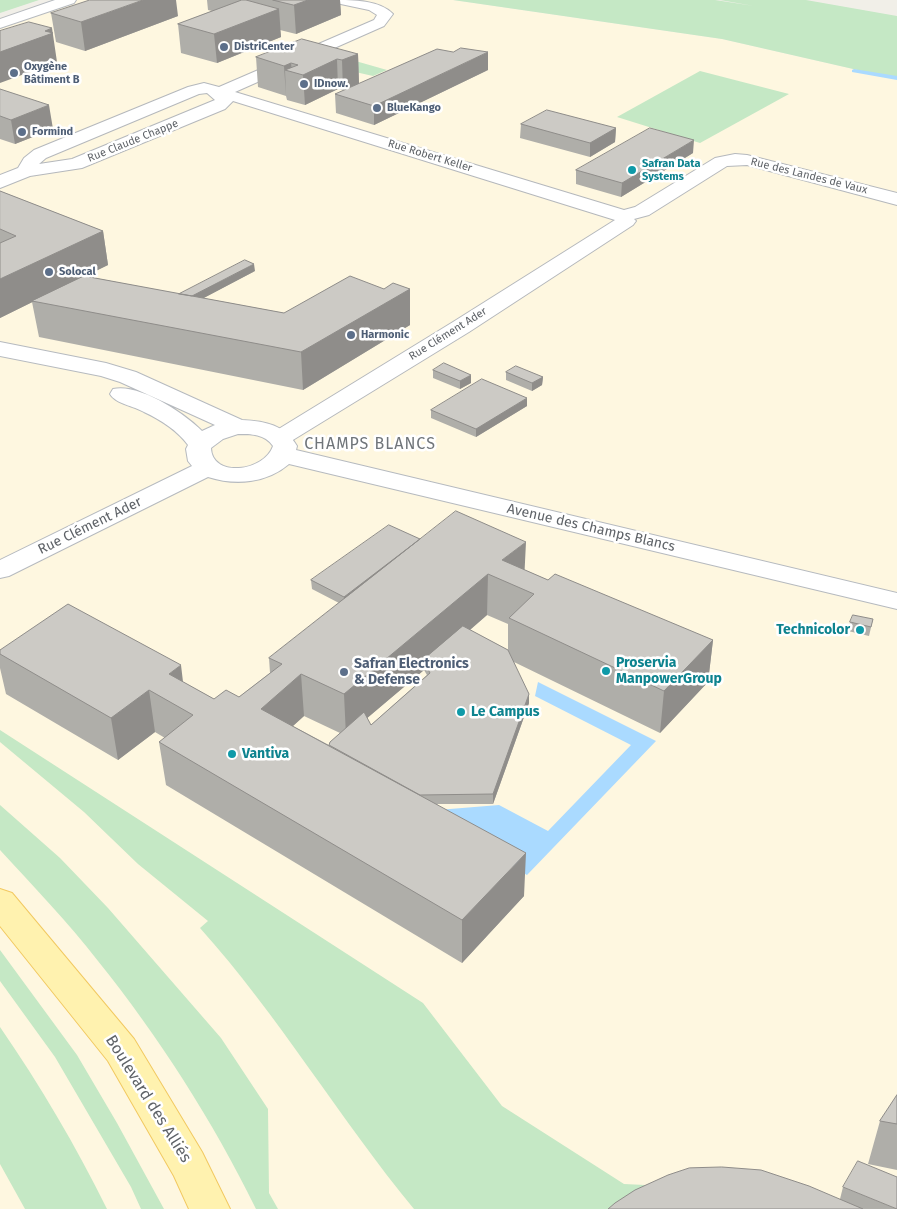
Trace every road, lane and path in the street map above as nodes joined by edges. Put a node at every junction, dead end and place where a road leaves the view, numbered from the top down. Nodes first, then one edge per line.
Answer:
1 (69, 0) edge
2 (341, 0) edge
3 (0, 24) edge
4 (212, 90) junction
5 (721, 162) joint
6 (26, 171) junction
7 (0, 182) edge
8 (897, 199) edge
9 (619, 223) junction
10 (0, 349) edge
11 (0, 365) edge
12 (238, 427) junction
13 (200, 444) junction
14 (282, 446) junction
15 (207, 468) junction
16 (0, 570) edge
17 (897, 601) edge
18 (0, 902) edge
19 (210, 1209) edge

1 - 3 street
2 - 4 street, Rue Claude Chappe
4 - 6 street, Rue Claude Chappe
4 - 6 street, Rue Claude Chappe
4 - 9 street, Rue Robert Keller
5 - 8 street, Rue des Landes de Vaux
5 - 9 street, Rue Clément Ader
6 - 7 street, Rue Claude Chappe
9 - 14 street, Rue Clément Ader
10 - 12 street
11 - 13 street
12 - 13 street
12 - 14 street, Avenue des Champs Blancs
13 - 15 street
14 - 15 street, Rue Clément Ader
14 - 17 street, Avenue des Champs Blancs
15 - 16 street, Rue Clément Ader
18 - 19 main road, Boulevard des Alliés

